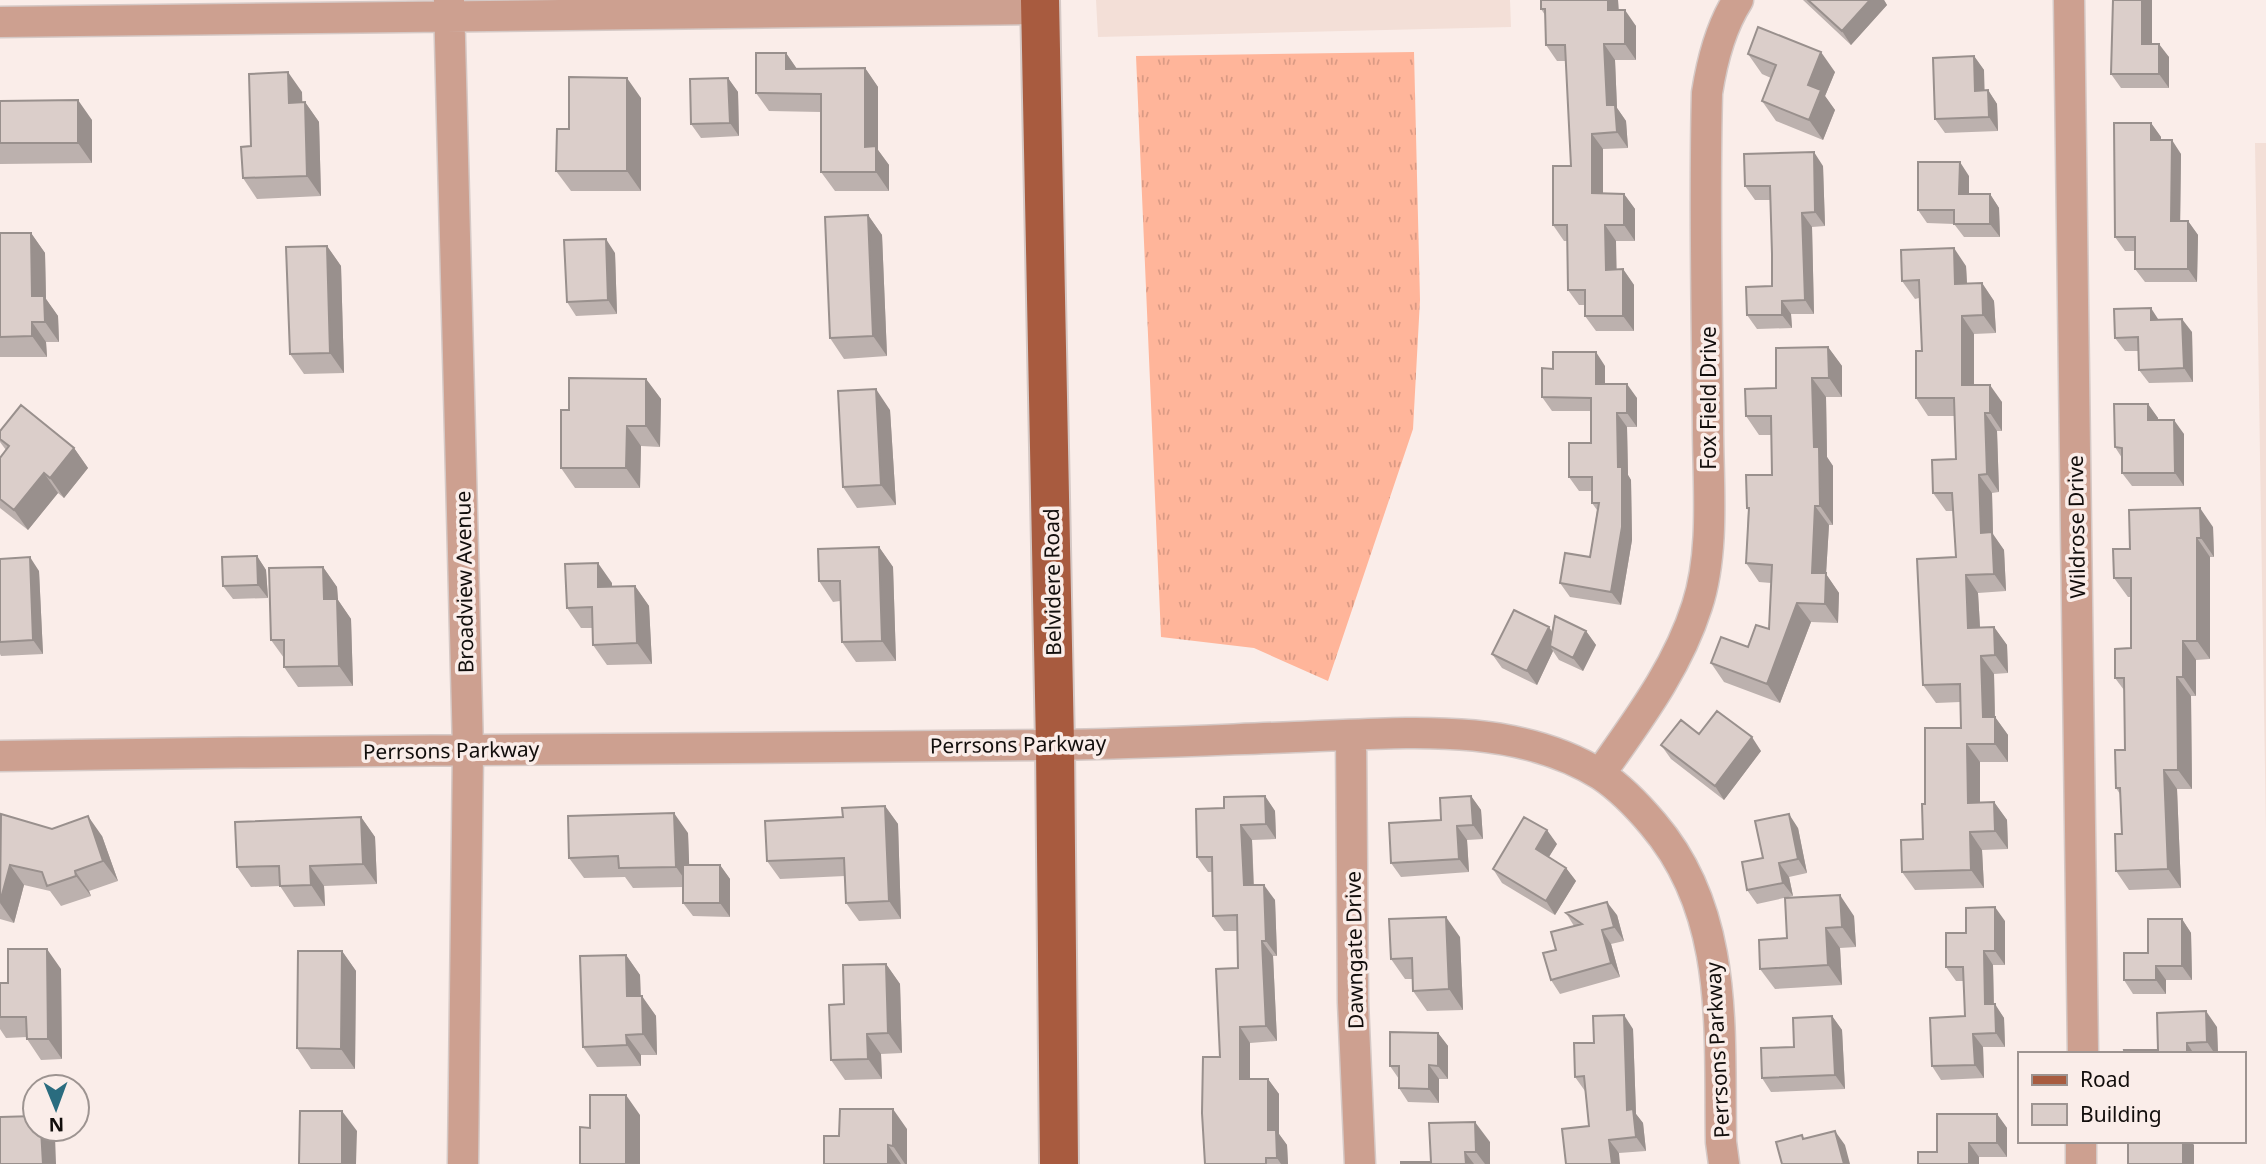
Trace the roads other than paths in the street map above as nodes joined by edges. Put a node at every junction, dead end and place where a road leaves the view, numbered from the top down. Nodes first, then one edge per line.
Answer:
1 (1738, 0) edge
2 (2069, 0) edge
3 (1040, 4) edge
4 (450, 8) edge
5 (0, 22) edge
6 (1351, 735) junction
7 (1055, 745) junction
8 (468, 750) junction
9 (0, 756) edge
10 (1600, 774) junction
11 (2083, 1052) edge
12 (2081, 1143) edge
13 (463, 1164) edge
14 (1059, 1164) edge
15 (1360, 1164) edge
16 (1724, 1164) edge
17 (2081, 1164) edge

1 - 10 street, Fox Field Drive
2 - 11 street, Wildrose Drive
3 - 4 street
3 - 7 main road, Belvidere Road
4 - 5 street
4 - 8 street, Broadview Avenue
6 - 7 street, Perrsons Parkway
6 - 10 street, Perrsons Parkway
6 - 15 street, Dawngate Drive
7 - 8 street, Perrsons Parkway
7 - 14 main road, Belvidere Road
8 - 9 street, Perrsons Parkway
8 - 13 street, Broadview Avenue
10 - 16 street, Perrsons Parkway
12 - 17 street

